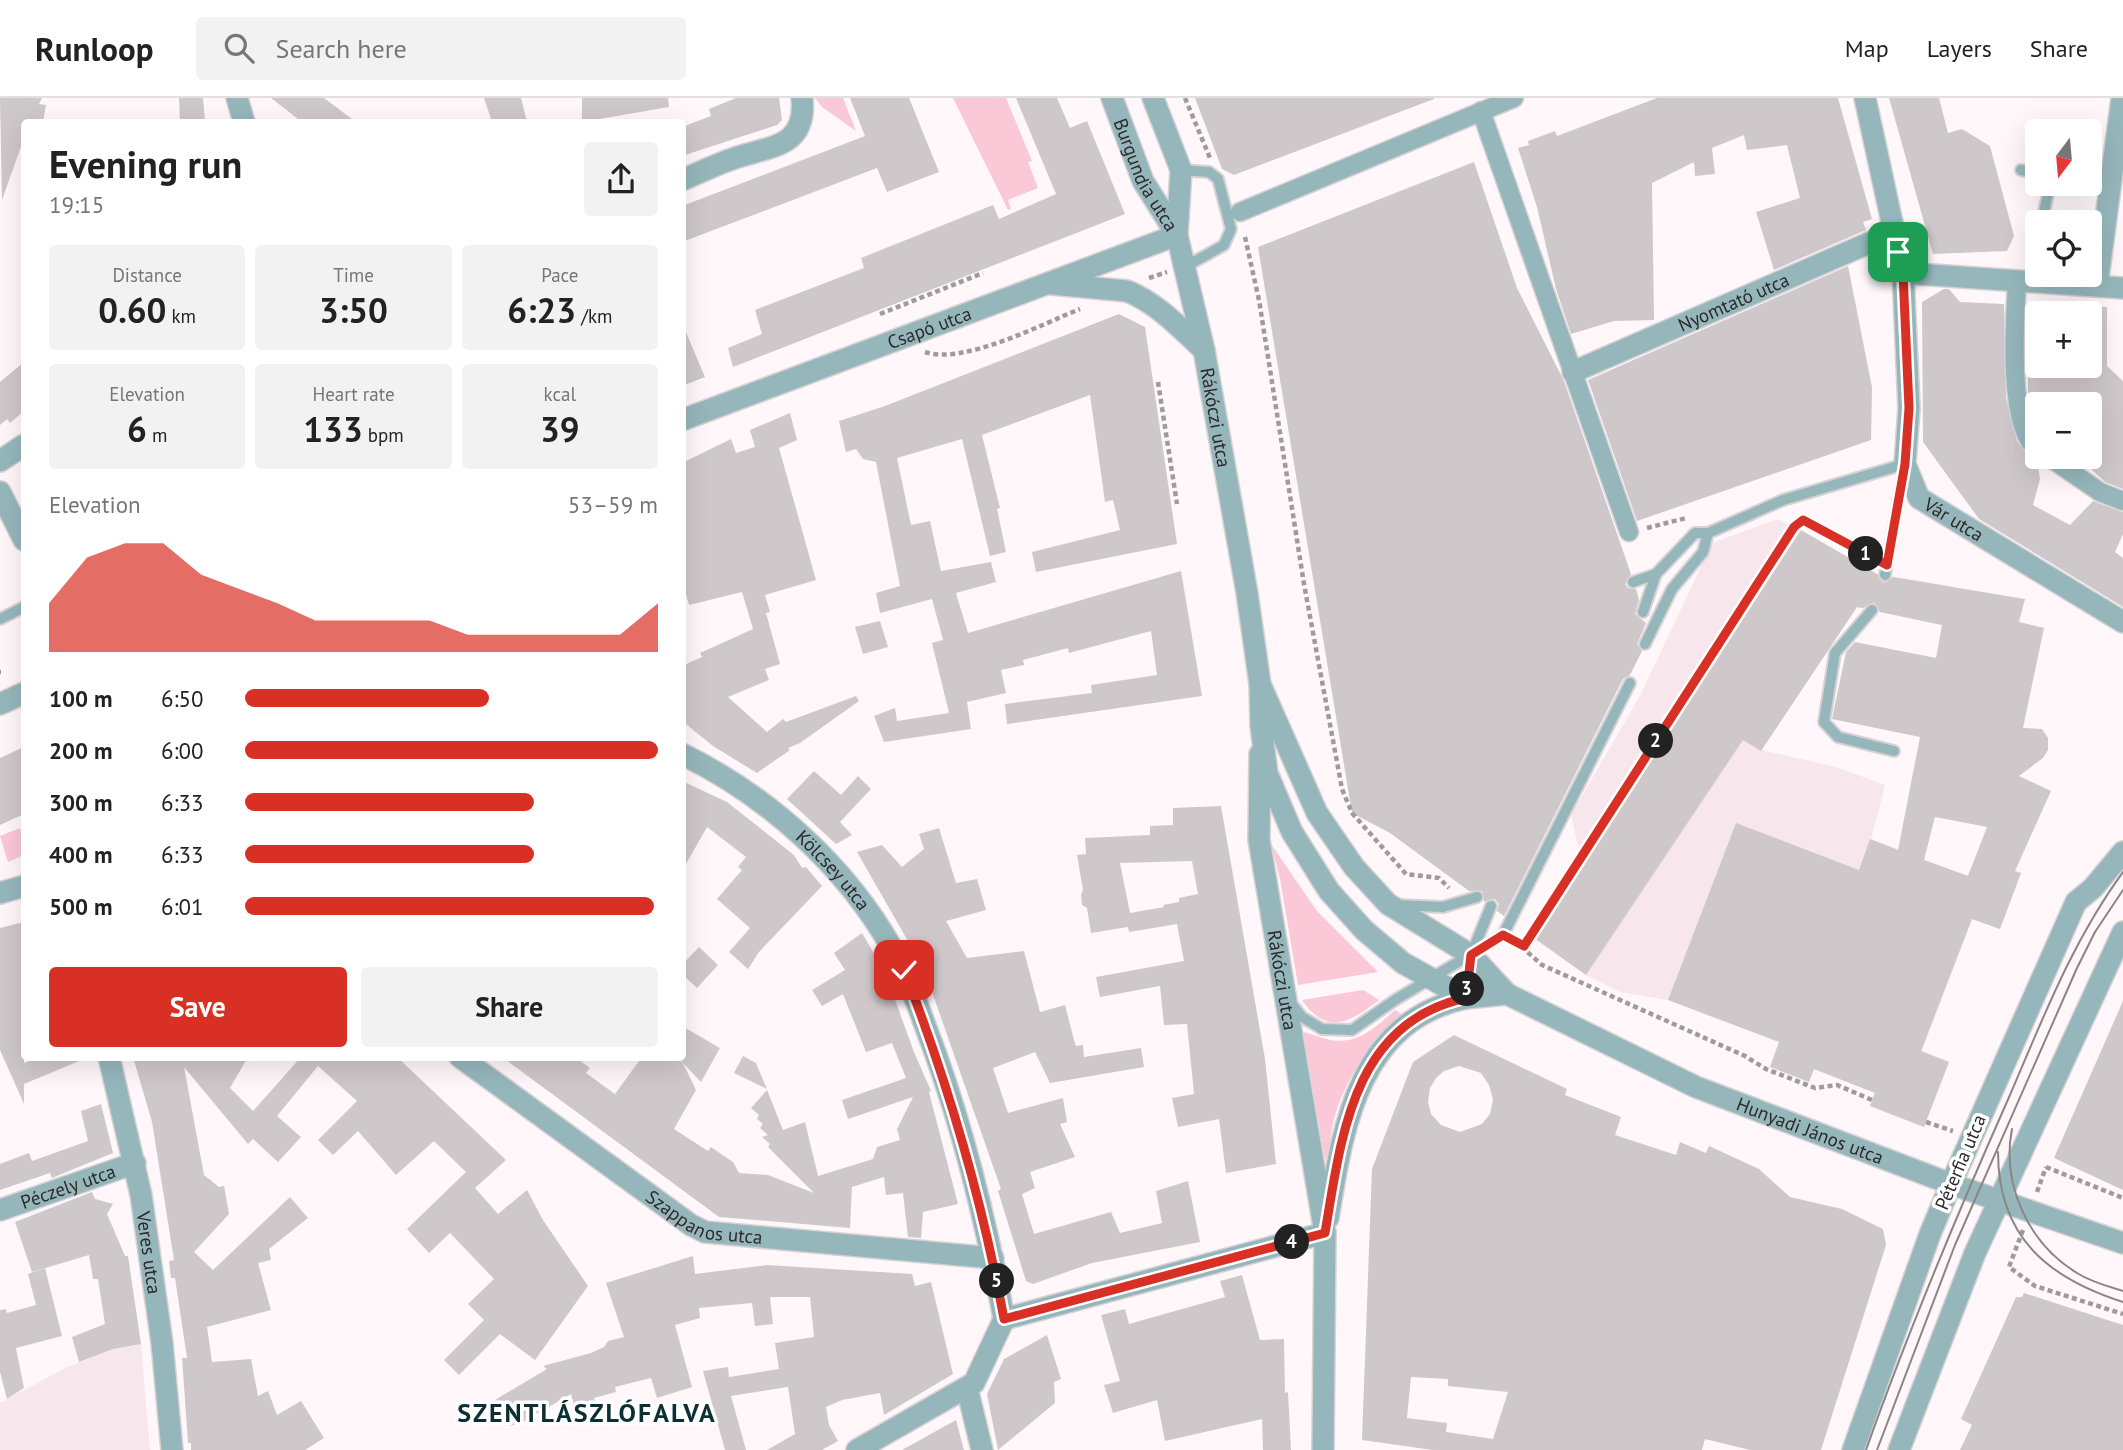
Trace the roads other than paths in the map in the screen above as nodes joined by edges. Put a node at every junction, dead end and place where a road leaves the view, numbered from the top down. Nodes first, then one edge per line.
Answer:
1 (237, 98) edge
2 (803, 98) edge
3 (1112, 98) edge
4 (1153, 98) edge
5 (1514, 98) edge
6 (1865, 98) edge
7 (2122, 98) edge
8 (1481, 111) junction
9 (243, 119) edge
10 (1181, 170) junction
11 (2021, 170) dead end
12 (2025, 171) edge
13 (686, 178) edge
14 (1240, 212) road end
15 (1894, 232) junction
16 (1177, 235) junction
17 (2102, 248) edge
18 (1185, 267) junction
19 (1903, 273) junction
20 (2024, 281) joint
21 (1044, 283) junction
22 (2102, 286) edge
23 (2123, 288) edge
24 (1204, 350) junction
25 (1573, 372) junction
26 (686, 418) edge
27 (2025, 427) edge
28 (21, 447) edge
29 (0, 461) edge
30 (1905, 464) junction
31 (2066, 469) edge
32 (0, 492) edge
33 (2123, 501) edge
34 (1629, 532) dead end
35 (1708, 533) junction
36 (21, 534) edge
37 (1886, 570) road end
38 (1656, 574) junction
39 (1633, 582) dead end
40 (21, 608) edge
41 (1872, 610) dead end
42 (1643, 612) dead end
43 (2, 614) edge
44 (2123, 622) edge
45 (1645, 644) dead end
46 (1630, 683) dead end
47 (1260, 684) junction
48 (21, 694) edge
49 (0, 704) edge
50 (1261, 726) junction
51 (1894, 751) dead end
52 (686, 756) edge
53 (1317, 813) joint
54 (2123, 852) edge
55 (1538, 859) dead end
56 (1535, 872) junction
57 (21, 887) edge
58 (0, 894) edge
59 (1477, 897) dead end
60 (1388, 904) junction
61 (1491, 906) dead end
62 (2123, 932) edge
63 (1471, 955) junction
64 (1430, 979) junction
65 (1507, 994) junction
66 (1286, 995) junction
67 (1466, 998) junction
68 (110, 1061) edge
69 (466, 1061) edge
70 (135, 1163) junction
71 (1951, 1184) junction
72 (1999, 1201) junction
73 (0, 1210) edge
74 (1325, 1233) junction
75 (2123, 1243) edge
76 (993, 1258) junction
77 (1004, 1319) junction
78 (967, 1388) junction
79 (172, 1450) edge
80 (857, 1450) edge
81 (982, 1450) edge
82 (1323, 1450) edge
83 (1853, 1450) edge
84 (1899, 1450) edge

1 - 9 street
2 - 13 street
3 - 16 street, Burgundia utca
4 - 10 street, Burgundia utca
5 - 8 street
6 - 15 street, Vár utca
7 - 17 street
8 - 14 street
8 - 25 street
10 - 16 street, Burgundia utca
10 - 18 lane
11 - 12 lane
15 - 19 street, Vár utca
15 - 25 street, Nyomtató utca
16 - 18 street, Rákóczi utca
16 - 21 street, Csapó utca
18 - 24 street, Rákóczi utca
19 - 20 street
19 - 30 street, Vár utca
20 - 27 street
21 - 24 street
21 - 26 street, Csapó utca
22 - 23 street
24 - 47 street, Rákóczi utca
25 - 34 street
28 - 29 street
30 - 35 lane
30 - 37 lane
30 - 44 street, Vár utca
31 - 33 street
32 - 36 street
35 - 38 lane
35 - 45 lane
38 - 39 lane
38 - 42 lane
40 - 43 lane
41 - 51 lane
46 - 56 lane
47 - 50 street, Rákóczi utca
47 - 53 street, Rákóczi utca
48 - 49 street
50 - 64 street, Rákóczi utca
50 - 66 street, Rákóczi utca
52 - 76 street, Kölcsey utca
53 - 60 street, Hunyadi János utca
54 - 71 street, Péterfia utca
55 - 56 lane
56 - 63 lane
57 - 58 street
59 - 60 lane
60 - 63 street, Hunyadi János utca
61 - 63 lane
62 - 72 street
63 - 64 lane
63 - 65 street, Hunyadi János utca
63 - 67 lane
64 - 66 lane
64 - 67 street
65 - 67 street
65 - 71 street, Hunyadi János utca
66 - 74 street, Rákóczi utca
67 - 74 street, Rákóczi utca
68 - 70 street, Veres utca
69 - 76 street, Szappanos utca
70 - 73 street, Péczely utca
70 - 79 street, Veres utca
71 - 72 street, Hunyadi János utca
71 - 83 street, Péterfia utca
72 - 75 street, Hunyadi János utca
72 - 84 street
74 - 77 street
74 - 82 street, Rákóczi utca
76 - 77 street, Kölcsey utca
77 - 78 street
78 - 80 street
78 - 81 street

